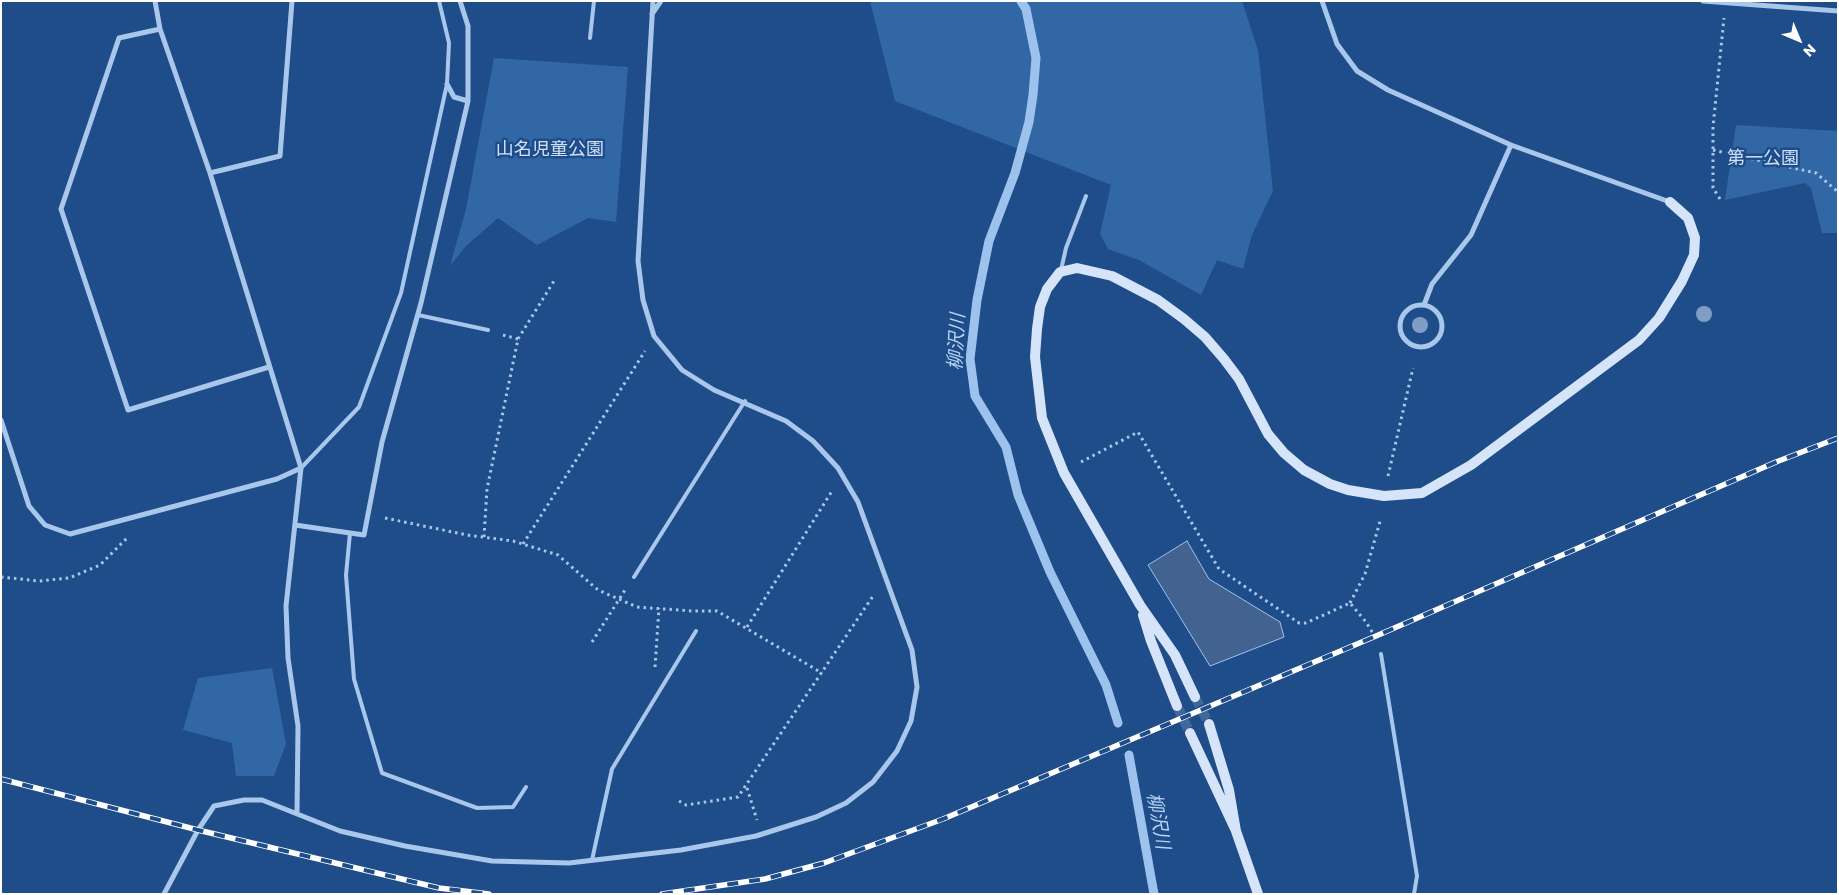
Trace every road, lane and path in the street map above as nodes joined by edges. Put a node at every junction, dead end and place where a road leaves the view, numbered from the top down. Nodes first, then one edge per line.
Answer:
1 (155, 1) edge
2 (292, 1) edge
3 (439, 1) edge
4 (460, 1) edge
5 (594, 1) edge
6 (652, 1) edge
7 (661, 1) edge
8 (1322, 1) edge
9 (1703, 1) edge
10 (1838, 11) edge
11 (652, 14) junction
12 (1725, 15) dead end
13 (160, 29) junction
14 (590, 38) dead end
15 (447, 84) junction
16 (468, 101) junction
17 (1511, 145) junction
18 (1713, 150) junction
19 (210, 173) junction
20 (1838, 192) edge
21 (1086, 196) dead end
22 (1720, 199) dead end
23 (1670, 202) joint
24 (1060, 272) junction
25 (554, 281) dead end
26 (1424, 305) junction
27 (418, 315) junction
28 (488, 330) dead end
29 (646, 350) dead end
30 (269, 367) junction
31 (1413, 368) dead end
32 (745, 402) junction
33 (1, 420) edge
34 (1078, 464) dead end
35 (301, 468) junction
36 (1388, 476) dead end
37 (832, 491) dead end
38 (153, 512) junction
39 (385, 518) dead end
40 (1381, 518) dead end
41 (295, 526) junction
42 (350, 533) junction
43 (484, 537) junction
44 (523, 544) junction
45 (1, 577) edge
46 (634, 577) dead end
47 (875, 593) dead end
48 (619, 599) junction
49 (1350, 603) junction
50 (1140, 605) junction
51 (659, 608) junction
52 (747, 627) junction
53 (696, 631) dead end
54 (592, 642) dead end
55 (1381, 654) joint
56 (654, 672) dead end
57 (822, 673) junction
58 (1195, 697) tunnel mouth
59 (1178, 706) tunnel mouth
60 (1209, 724) tunnel mouth
61 (1190, 733) tunnel mouth
62 (526, 786) dead end
63 (747, 787) junction
64 (679, 801) dead end
65 (297, 814) junction
66 (758, 822) dead end
67 (1236, 831) junction
68 (592, 860) junction
69 (164, 894) edge
70 (1258, 894) edge
71 (1414, 894) edge

1 - 13 street
2 - 19 street
3 - 15 lane
4 - 16 street
5 - 14 lane
6 - 11 street
7 - 11 street
8 - 17 street
9 - 10 street
11 - 32 street
12 - 18 path
13 - 19 street
13 - 30 street
15 - 16 street
15 - 35 lane
16 - 27 street
17 - 23 street
17 - 26 street
18 - 20 path
18 - 22 path
19 - 30 street
21 - 24 lane
23 - 24 street
24 - 50 street
25 - 43 path
26 - 26 street
27 - 28 lane
27 - 42 street
29 - 44 path
30 - 35 street
31 - 36 path
32 - 46 lane
32 - 68 street
33 - 38 street
34 - 49 path
35 - 38 street
35 - 41 street
37 - 52 path
38 - 45 path
39 - 43 path
40 - 49 path
41 - 42 street
41 - 65 street
42 - 62 lane
43 - 44 path
44 - 48 path
47 - 57 path
48 - 51 path
48 - 54 path
49 - 55 path
50 - 58 street
50 - 59 street
51 - 52 path
51 - 56 path
52 - 57 path
53 - 68 lane
55 - 71 lane
57 - 63 path
60 - 67 street
61 - 67 street
63 - 64 path
63 - 66 path
65 - 68 street
65 - 69 street
67 - 70 street

